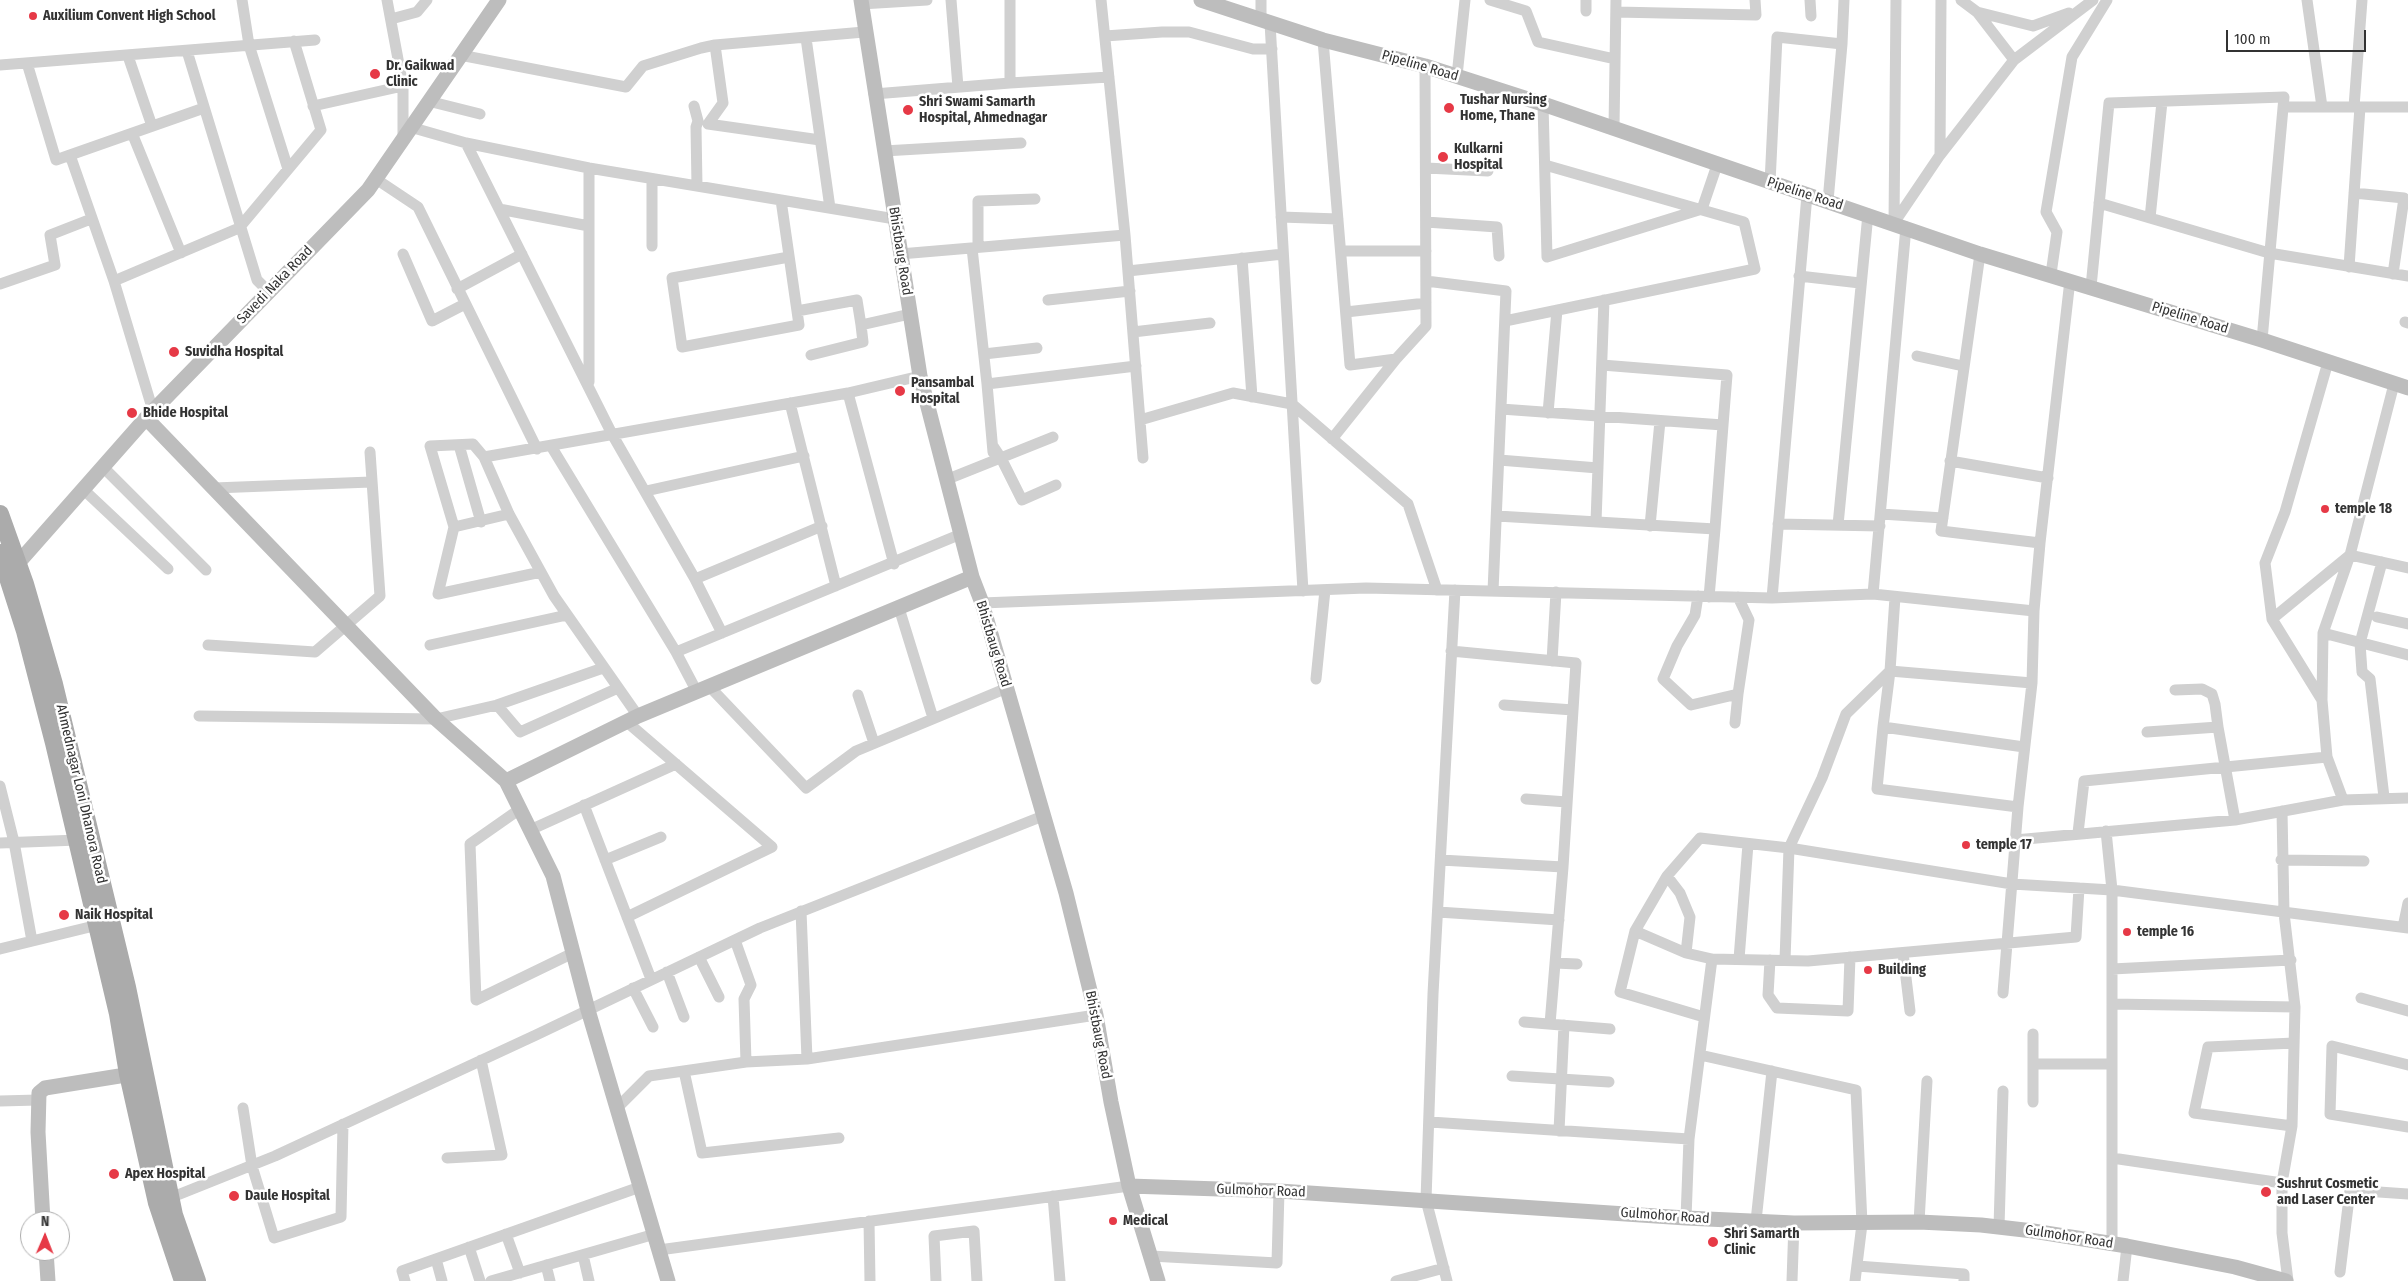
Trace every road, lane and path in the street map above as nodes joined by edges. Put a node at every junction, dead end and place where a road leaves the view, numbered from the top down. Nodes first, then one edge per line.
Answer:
1 (242, 0) edge
2 (388, 0) edge
3 (427, 0) edge
4 (499, 0) edge
5 (927, 0) edge
6 (951, 0) edge
7 (1010, 0) edge
8 (1101, 0) edge
9 (1201, 0) edge
10 (1261, 0) edge
11 (1465, 0) edge
12 (1490, 0) edge
13 (1756, 0) edge
14 (1810, 0) edge
15 (1844, 0) edge
16 (1896, 0) edge
17 (1941, 0) edge
18 (1961, 0) edge
19 (2093, 0) edge
20 (2107, 0) edge
21 (2307, 0) edge
22 (2362, 0) edge
23 (861, 2) edge
24 (1233, 5) edge
25 (1616, 6) edge
26 (2078, 10) junction
27 (1977, 12) junction
28 (1811, 16) dead end
29 (391, 20) junction
30 (1266, 22) junction
31 (864, 32) junction
32 (1105, 36) junction
33 (806, 38) junction
34 (315, 40) dead end
35 (1323, 40) junction
36 (294, 41) junction
37 (1842, 44) junction
38 (249, 45) junction
39 (715, 45) junction
40 (1272, 49) junction
41 (186, 51) junction
42 (460, 55) junction
43 (128, 56) junction
44 (1615, 59) junction
45 (2014, 60) junction
46 (27, 63) junction
47 (0, 65) edge
48 (1425, 66) junction
49 (1457, 76) junction
50 (1109, 77) junction
51 (1010, 83) junction
52 (402, 86) junction
53 (958, 87) junction
54 (874, 94) junction
55 (428, 101) junction
56 (2162, 102) junction
57 (1543, 104) junction
58 (313, 106) junction
59 (694, 106) dead end
60 (2283, 107) junction
61 (2322, 107) junction
62 (2357, 107) junction
63 (2408, 107) edge
64 (204, 108) junction
65 (480, 114) dead end
66 (703, 122) junction
67 (152, 126) junction
68 (410, 127) junction
69 (1614, 127) junction
70 (132, 133) junction
71 (820, 140) junction
72 (403, 141) junction
73 (1021, 142) dead end
74 (466, 143) junction
75 (884, 151) junction
76 (70, 155) junction
77 (1940, 155) junction
78 (1544, 165) junction
79 (1717, 165) junction
80 (589, 168) junction
81 (1426, 168) junction
82 (288, 169) junction
83 (1488, 171) dead end
84 (376, 178) junction
85 (652, 179) junction
86 (1770, 183) junction
87 (697, 186) junction
88 (2354, 193) junction
89 (1807, 194) junction
90 (1035, 198) dead end
91 (781, 200) junction
92 (1828, 201) junction
93 (2099, 204) junction
94 (830, 208) junction
95 (499, 209) junction
96 (1702, 209) junction
97 (1868, 214) junction
98 (1281, 217) junction
99 (2150, 218) junction
100 (91, 219) junction
101 (895, 219) junction
102 (1338, 220) junction
103 (1426, 222) junction
104 (1900, 225) junction
105 (589, 226) junction
106 (239, 228) junction
107 (1125, 235) junction
108 (652, 246) dead end
109 (975, 247) junction
110 (1426, 250) junction
111 (1340, 251) junction
112 (181, 253) junction
113 (2269, 253) junction
114 (403, 254) dead end
115 (522, 254) junction
116 (900, 254) junction
117 (1283, 254) junction
118 (1980, 254) junction
119 (1499, 256) dead end
120 (789, 257) junction
121 (1242, 258) junction
122 (2349, 267) junction
123 (1128, 271) junction
124 (2051, 274) junction
125 (2393, 274) junction
126 (1799, 276) junction
127 (2408, 276) edge
128 (2070, 280) junction
129 (114, 281) junction
130 (1426, 281) junction
131 (1860, 283) junction
132 (0, 284) edge
133 (2091, 287) junction
134 (457, 289) junction
135 (1130, 291) junction
136 (269, 292) junction
137 (1048, 300) dead end
138 (1604, 300) junction
139 (1426, 303) junction
140 (465, 304) junction
141 (1557, 310) junction
142 (797, 311) junction
143 (1346, 312) junction
144 (910, 314) junction
145 (1505, 321) junction
146 (1210, 323) dead end
147 (861, 325) junction
148 (1133, 332) junction
149 (2262, 340) junction
150 (1037, 348) dead end
151 (812, 354) dead end
152 (984, 354) junction
153 (1917, 356) dead end
154 (1396, 359) junction
155 (2328, 362) junction
156 (1602, 365) junction
157 (1136, 366) junction
158 (1963, 366) junction
159 (920, 376) junction
160 (987, 384) junction
161 (589, 386) junction
162 (2401, 386) edge
163 (848, 393) junction
164 (1252, 397) junction
165 (790, 403) junction
166 (1292, 404) junction
167 (1501, 410) junction
168 (1548, 413) junction
169 (149, 414) junction
170 (1599, 417) junction
171 (1140, 420) junction
172 (1660, 421) junction
173 (1723, 425) junction
174 (612, 434) junction
175 (1053, 437) dead end
176 (1332, 439) junction
177 (459, 445) junction
178 (551, 446) junction
179 (538, 449) junction
180 (370, 452) dead end
181 (804, 456) junction
182 (484, 457) junction
183 (1143, 458) dead end
184 (998, 459) junction
185 (1499, 460) junction
186 (1950, 462) junction
187 (103, 467) junction
188 (1598, 468) junction
189 (2048, 478) junction
190 (948, 479) junction
191 (372, 482) junction
192 (1056, 484) dead end
193 (214, 488) junction
194 (84, 490) junction
195 (646, 491) junction
196 (0, 514) edge
197 (509, 514) junction
198 (1497, 516) junction
199 (1943, 518) junction
200 (1880, 520) junction
201 (481, 522) junction
202 (1596, 522) junction
203 (1778, 524) junction
204 (1838, 525) junction
205 (822, 526) junction
206 (1650, 526) junction
207 (454, 528) junction
208 (1715, 530) junction
209 (961, 534) junction
210 (2040, 543) junction
211 (0, 553) edge
212 (2350, 555) junction
213 (2382, 562) junction
214 (894, 564) junction
215 (2408, 568) edge
216 (13, 569) junction
217 (168, 569) dead end
218 (206, 570) dead end
219 (541, 572) junction
220 (972, 577) junction
221 (695, 579) junction
222 (836, 586) junction
223 (1325, 590) junction
224 (1437, 590) junction
225 (1455, 590) junction
226 (1303, 591) junction
227 (1493, 591) junction
228 (1556, 592) junction
229 (1873, 594) junction
230 (1704, 596) junction
231 (1738, 597) junction
232 (1895, 597) junction
233 (1772, 598) junction
234 (982, 603) junction
235 (899, 608) junction
236 (2034, 611) junction
237 (567, 615) junction
238 (2377, 617) dead end
239 (2272, 619) junction
240 (2408, 624) edge
241 (345, 626) junction
242 (722, 633) junction
243 (2323, 633) junction
244 (2360, 643) junction
245 (430, 645) dead end
246 (208, 646) dead end
247 (1451, 651) junction
248 (676, 652) junction
249 (2408, 655) edge
250 (1552, 661) junction
251 (603, 668) junction
252 (1890, 671) junction
253 (1316, 679) dead end
254 (2032, 683) junction
255 (618, 688) junction
256 (1007, 688) junction
257 (703, 689) junction
258 (2175, 690) dead end
259 (1738, 694) junction
260 (858, 695) dead end
261 (2322, 700) junction
262 (497, 704) junction
263 (1504, 705) dead end
264 (1573, 710) junction
265 (199, 716) dead end
266 (933, 718) junction
267 (436, 719) junction
268 (632, 719) junction
269 (1735, 723) dead end
270 (1883, 727) junction
271 (2218, 727) junction
272 (2147, 732) dead end
273 (874, 743) junction
274 (2024, 746) junction
275 (2327, 757) junction
276 (676, 764) junction
277 (2225, 767) junction
278 (506, 782) junction
279 (0, 786) edge
280 (2384, 797) junction
281 (2408, 798) edge
282 (1526, 799) dead end
283 (2343, 800) junction
284 (1567, 802) junction
285 (584, 805) junction
286 (2018, 807) junction
287 (520, 809) junction
288 (2282, 811) junction
289 (1042, 816) junction
290 (2235, 820) junction
291 (530, 830) junction
292 (2106, 831) junction
293 (2078, 833) junction
294 (661, 838) dead end
295 (78, 840) junction
296 (2015, 840) junction
297 (14, 842) junction
298 (0, 843) edge
299 (1748, 844) junction
300 (1789, 848) junction
301 (605, 860) junction
302 (1441, 860) junction
303 (2281, 860) junction
304 (2364, 860) dead end
305 (1564, 867) junction
306 (1667, 876) junction
307 (2012, 884) junction
308 (2079, 888) junction
309 (2112, 890) junction
310 (2408, 903) edge
311 (801, 911) junction
312 (1438, 912) junction
313 (2284, 913) junction
314 (627, 917) junction
315 (1559, 920) junction
316 (105, 924) junction
317 (2406, 928) edge
318 (1635, 931) junction
319 (735, 940) junction
320 (32, 941) junction
321 (2007, 944) junction
322 (0, 949) edge
323 (1686, 952) junction
324 (573, 953) junction
325 (1903, 953) junction
326 (699, 956) junction
327 (1850, 957) junction
328 (1712, 959) junction
329 (1739, 959) junction
330 (1770, 960) junction
331 (1785, 960) junction
332 (2290, 960) junction
333 (1555, 963) junction
334 (1577, 964) dead end
335 (2112, 969) junction
336 (667, 972) junction
337 (651, 979) junction
338 (633, 988) junction
339 (2003, 993) dead end
340 (719, 997) dead end
341 (2361, 998) dead end
342 (2112, 1004) junction
343 (2295, 1007) junction
344 (588, 1010) junction
345 (1910, 1011) dead end
346 (2408, 1011) edge
347 (1096, 1015) junction
348 (684, 1017) dead end
349 (1704, 1017) junction
350 (1524, 1022) dead end
351 (1550, 1024) junction
352 (1564, 1025) junction
353 (653, 1027) dead end
354 (1610, 1029) dead end
355 (2033, 1034) dead end
356 (2294, 1043) junction
357 (1700, 1055) junction
358 (807, 1059) junction
359 (481, 1060) junction
360 (746, 1062) junction
361 (2034, 1064) junction
362 (2112, 1064) junction
363 (2408, 1064) edge
364 (684, 1071) junction
365 (1772, 1071) junction
366 (136, 1073) junction
367 (1512, 1076) dead end
368 (1560, 1079) junction
369 (1927, 1081) dead end
370 (1609, 1082) dead end
371 (2003, 1091) dead end
372 (38, 1100) junction
373 (0, 1101) edge
374 (2033, 1102) dead end
375 (243, 1108) dead end
376 (617, 1108) junction
377 (1430, 1122) junction
378 (343, 1124) junction
379 (2292, 1126) junction
380 (2408, 1127) edge
381 (1560, 1130) junction
382 (839, 1138) dead end
383 (1689, 1139) junction
384 (447, 1158) dead end
385 (2112, 1158) junction
386 (252, 1166) junction
387 (2282, 1183) junction
388 (1129, 1186) junction
389 (640, 1187) junction
390 (1279, 1191) junction
391 (2408, 1194) edge
392 (1053, 1196) junction
393 (1426, 1200) junction
394 (163, 1201) junction
395 (43, 1211) edge
396 (1686, 1218) junction
397 (869, 1221) junction
398 (1756, 1221) junction
399 (1919, 1222) junction
400 (1794, 1223) junction
401 (1862, 1224) junction
402 (1999, 1227) junction
403 (506, 1234) junction
404 (655, 1234) junction
405 (2119, 1245) junction
406 (469, 1248) junction
407 (659, 1250) junction
408 (582, 1255) junction
409 (1151, 1256) junction
410 (436, 1259) junction
411 (47, 1261) edge
412 (546, 1265) junction
413 (1856, 1266) junction
414 (1444, 1268) junction
415 (520, 1272) junction
416 (2340, 1272) dead end
417 (1913, 1276) edge
418 (505, 1279) edge
419 (48, 1281) edge
420 (183, 1281) edge
421 (197, 1281) edge
422 (406, 1281) edge
423 (442, 1281) edge
424 (480, 1281) edge
425 (491, 1281) edge
426 (550, 1281) edge
427 (588, 1281) edge
428 (668, 1281) edge
429 (870, 1281) edge
430 (936, 1281) edge
431 (977, 1281) edge
432 (1060, 1281) edge
433 (1158, 1281) edge
434 (1396, 1281) edge
435 (1447, 1281) edge
436 (1792, 1281) edge
437 (1854, 1281) edge
438 (1964, 1281) edge
439 (2123, 1281) edge
440 (2287, 1281) edge

1 - 38 street
2 - 29 street
3 - 29 street
4 - 42 street, Savedi Naka Road
5 - 23 street
6 - 53 street
7 - 51 street
8 - 32 street
9 - 24 street, Pipeline Road
10 - 30 street
11 - 49 street
12 - 44 street
13 - 25 street
14 - 28 street
15 - 37 street
16 - 104 street
17 - 77 street
18 - 27 street
19 - 26 street
20 - 26 street
20 - 124 street
21 - 61 street
22 - 62 street
23 - 31 street, Bhistbaug Road
24 - 30 street, Pipeline Road
25 - 44 street
26 - 27 street
26 - 45 street
27 - 45 street
29 - 52 street
30 - 35 street, Pipeline Road
30 - 40 street
31 - 33 street
31 - 54 street, Bhistbaug Road
32 - 40 street
32 - 50 street
33 - 39 street
33 - 71 street
34 - 36 street
35 - 48 street, Pipeline Road
35 - 102 street
36 - 38 street
36 - 58 street
37 - 86 street
37 - 92 street
38 - 41 street
38 - 82 street
39 - 42 street
39 - 66 street
40 - 98 street
41 - 43 street
41 - 64 street
42 - 55 street, Savedi Naka Road
43 - 46 street
43 - 67 street
44 - 69 street
45 - 77 street
46 - 47 street
46 - 76 street
48 - 49 street, Pipeline Road
48 - 81 street
49 - 57 street, Pipeline Road
50 - 51 street
50 - 107 street
51 - 53 street
52 - 58 street
52 - 72 street
53 - 54 street
54 - 75 street, Bhistbaug Road
55 - 65 street
55 - 68 street, Savedi Naka Road
56 - 60 street
56 - 93 street
56 - 99 street
57 - 69 street, Pipeline Road
57 - 78 street
58 - 82 street
59 - 66 street
60 - 61 street
60 - 113 street
61 - 62 street
62 - 63 street
62 - 88 street
64 - 67 street
64 - 106 street
66 - 71 street
66 - 87 street
67 - 70 street
68 - 72 street, Savedi Naka Road
68 - 74 street
69 - 79 street, Pipeline Road
70 - 76 street
70 - 112 street
71 - 94 street
72 - 84 street, Savedi Naka Road
73 - 75 street
74 - 80 street
74 - 95 street
75 - 101 street, Bhistbaug Road
76 - 100 street
77 - 104 street
78 - 96 street
78 - 96 street
79 - 86 street, Pipeline Road
79 - 96 street
80 - 85 street
80 - 105 street
81 - 83 street
81 - 103 street
82 - 106 street
84 - 134 street
84 - 136 street, Savedi Naka Road
85 - 87 street
85 - 108 street
86 - 89 street, Pipeline Road
87 - 91 street
88 - 122 street
88 - 125 street
89 - 92 street, Pipeline Road
89 - 126 street
90 - 109 street
91 - 94 street
91 - 120 street
92 - 97 street, Pipeline Road
93 - 99 street
93 - 133 street
94 - 101 street
95 - 105 street
95 - 115 street
96 - 138 street
97 - 104 street, Pipeline Road
97 - 131 street
98 - 102 street
98 - 117 street
99 - 113 street
100 - 129 street
100 - 132 street
101 - 116 street, Bhistbaug Road
102 - 111 street
103 - 110 street
103 - 119 street
104 - 118 street, Pipeline Road
104 - 200 street
105 - 161 street
106 - 112 street
106 - 136 street
107 - 109 street
107 - 123 street
109 - 116 street
109 - 152 street
110 - 111 street
110 - 130 street
111 - 143 street
112 - 129 street
113 - 122 street
113 - 149 street
114 - 140 street
115 - 134 street
115 - 161 street
116 - 144 street, Bhistbaug Road
117 - 121 street
117 - 166 street
118 - 124 street, Pipeline Road
118 - 158 street
120 - 142 street
120 - 142 street
121 - 123 street
121 - 164 street
122 - 125 street
123 - 135 street
124 - 128 street, Pipeline Road
125 - 127 street
126 - 131 street
126 - 203 street
128 - 133 street, Pipeline Road
128 - 189 street
129 - 169 street
130 - 139 street
130 - 145 street
131 - 204 street
133 - 149 street, Pipeline Road
134 - 140 street
135 - 137 street
135 - 148 street
136 - 169 street, Savedi Naka Road
138 - 141 street
138 - 156 street
139 - 143 street
139 - 154 street
140 - 179 street
141 - 145 street
141 - 168 street
142 - 147 street
143 - 154 street
144 - 147 street
144 - 159 street, Bhistbaug Road
145 - 167 street
146 - 148 street
147 - 151 street
148 - 157 street
149 - 155 street, Pipeline Road
150 - 152 street
152 - 160 street
153 - 158 street
154 - 176 street
155 - 162 street, Pipeline Road
155 - 239 street
156 - 170 street
156 - 173 street
157 - 160 street
157 - 171 street
158 - 186 street
159 - 163 street
159 - 190 street, Bhistbaug Road
160 - 184 street
161 - 174 street
162 - 212 street
163 - 165 street
163 - 214 street
164 - 166 street
164 - 171 street
165 - 174 street
165 - 181 street
166 - 176 street
166 - 226 street
167 - 168 street
167 - 185 street
168 - 170 street
169 - 187 street, Savedi Naka Road
169 - 193 street
170 - 172 street
170 - 188 street
171 - 183 street
172 - 173 street
172 - 206 street
173 - 208 street
174 - 178 street
174 - 195 street
175 - 184 street
176 - 224 street
177 - 182 street
177 - 201 street
177 - 207 street
178 - 179 street
178 - 248 street
179 - 182 street
180 - 191 street
181 - 195 street
181 - 205 street
182 - 197 street
184 - 190 street
184 - 192 street
185 - 188 street
185 - 198 street
186 - 189 street
186 - 199 street
187 - 194 street, Savedi Naka Road
187 - 218 street
188 - 202 street
189 - 210 street
190 - 209 street, Bhistbaug Road
191 - 193 street
191 - 241 street
193 - 241 street
194 - 216 street, Savedi Naka Road
194 - 217 street
195 - 221 street
196 - 216 main road, Ahmednagar Loni Dhanora Road
197 - 201 street
197 - 219 street
198 - 202 street
198 - 227 street
199 - 200 street
199 - 210 street
200 - 204 street
200 - 229 street
201 - 207 street
202 - 206 street
203 - 204 street
203 - 233 street
205 - 221 street
205 - 222 street
206 - 208 street
207 - 219 street
208 - 230 street
209 - 214 street
209 - 220 street, Bhistbaug Road
210 - 236 street
211 - 216 main road, Ahmednagar Loni Dhanora Road
212 - 213 street
212 - 239 street
212 - 243 street
213 - 215 street
213 - 244 street
214 - 222 street
216 - 295 main road, Ahmednagar Loni Dhanora Road
216 - 316 main road, Ahmednagar Loni Dhanora Road
219 - 237 street
220 - 234 street, Bhistbaug Road
220 - 235 street
221 - 242 street
222 - 242 street
223 - 224 street
223 - 226 street
223 - 253 street
224 - 225 street
225 - 227 street
225 - 247 street
226 - 234 street
227 - 228 street
228 - 230 street
228 - 250 street
229 - 232 street
229 - 233 street
230 - 231 street
230 - 259 street
231 - 233 street
231 - 259 street
232 - 236 street
232 - 252 street
234 - 256 street, Bhistbaug Road
235 - 257 street
235 - 266 street
236 - 254 street
237 - 245 street
237 - 251 street
238 - 240 street
239 - 261 street
241 - 246 street
241 - 267 street
242 - 248 street
243 - 244 street
243 - 261 street
244 - 249 street
244 - 280 street
247 - 250 street
247 - 302 street
248 - 257 street
250 - 264 street
251 - 255 street
251 - 262 street
252 - 254 street
252 - 270 street
252 - 300 street
254 - 274 street
255 - 262 street
255 - 268 street
256 - 266 street
256 - 289 street, Bhistbaug Road
257 - 268 street
257 - 273 street
258 - 271 street
259 - 269 street
260 - 273 street
261 - 275 street
262 - 267 street
263 - 264 street
264 - 284 street
265 - 267 street
266 - 273 street
267 - 278 street
268 - 276 street
268 - 278 street
270 - 274 street
270 - 286 street
271 - 272 street
271 - 277 street
274 - 286 street
275 - 277 street
275 - 283 street
276 - 285 street
276 - 314 street
277 - 290 street
277 - 293 street
278 - 287 street
279 - 297 street
280 - 281 street
280 - 283 street
282 - 284 street
283 - 288 street
284 - 305 street
285 - 291 street
285 - 301 street
286 - 296 street
287 - 291 street
287 - 324 street
288 - 290 street
288 - 303 street
289 - 311 street
289 - 347 street, Bhistbaug Road
290 - 292 street
291 - 324 street
292 - 293 street
292 - 309 street
293 - 296 street
294 - 301 street
295 - 297 street
295 - 316 main road, Ahmednagar Loni Dhanora Road
296 - 307 street
297 - 298 street
297 - 320 street
299 - 300 street
299 - 306 street
299 - 329 street
300 - 307 street
300 - 331 street
301 - 314 street
302 - 305 street
302 - 312 street
303 - 304 street
303 - 313 street
305 - 315 street
306 - 318 street
306 - 323 street
307 - 308 street
307 - 321 street
308 - 309 street
308 - 321 street
309 - 313 street
309 - 335 street
310 - 317 street
311 - 319 street
311 - 358 street
312 - 315 street
312 - 377 street
313 - 317 street
313 - 332 street
314 - 337 street
315 - 333 street
316 - 320 street
316 - 366 main road, Ahmednagar Loni Dhanora Road
318 - 323 street
318 - 349 street
319 - 326 street
319 - 360 street
320 - 322 street
321 - 325 street
321 - 339 street
323 - 328 street
324 - 344 street
325 - 327 street
325 - 345 street
326 - 336 street
326 - 340 street
327 - 330 street
327 - 331 street
328 - 329 street
328 - 349 street
329 - 330 street
330 - 331 street
332 - 335 street
332 - 343 street
333 - 334 street
333 - 351 street
335 - 342 street
336 - 337 street
336 - 348 street
337 - 338 street
338 - 344 street
338 - 353 street
341 - 346 street
342 - 343 street
342 - 362 street
343 - 356 street
344 - 359 street
344 - 376 street
347 - 358 street
347 - 388 street, Bhistbaug Road
349 - 357 street
350 - 351 street
351 - 352 street
352 - 354 street
352 - 368 street
355 - 361 street
356 - 379 street
356 - 379 street
357 - 365 street
357 - 383 street
358 - 360 street
359 - 378 street
359 - 384 street
360 - 364 street
361 - 362 street
361 - 374 street
362 - 385 street
363 - 380 street
364 - 376 street
364 - 382 street
365 - 398 street
365 - 401 street
366 - 372 street
366 - 394 main road, Ahmednagar Loni Dhanora Road
367 - 368 street
368 - 370 street
368 - 381 street
369 - 399 street
371 - 402 street
372 - 373 street
372 - 395 street
375 - 386 street
376 - 389 street
377 - 381 street
377 - 393 street
378 - 386 street
378 - 386 street
379 - 387 street
381 - 383 street
383 - 396 street
385 - 387 street
385 - 405 street
386 - 394 street
387 - 440 street
388 - 390 street, Gulmohor Road
388 - 392 street
388 - 409 street, Bhistbaug Road
389 - 403 street
389 - 404 street
390 - 393 street, Gulmohor Road
390 - 409 street
391 - 416 street
392 - 397 street
392 - 432 street
393 - 396 street, Gulmohor Road
393 - 414 street
394 - 420 main road, Ahmednagar Loni Dhanora Road
394 - 421 main road, Ahmednagar Loni Dhanora Road
396 - 398 street, Gulmohor Road
397 - 407 street
397 - 429 street
398 - 400 street, Gulmohor Road
399 - 401 street, Gulmohor Road
399 - 402 street, Gulmohor Road
400 - 401 street, Gulmohor Road
400 - 436 street
401 - 413 street
402 - 405 street, Gulmohor Road
403 - 406 street
403 - 415 street
404 - 407 street
404 - 408 street
405 - 439 street
405 - 440 street, Gulmohor Road
406 - 410 street
406 - 424 street
407 - 428 street
408 - 412 street
408 - 427 street
409 - 433 street, Bhistbaug Road
410 - 422 street
410 - 423 street
411 - 419 street
412 - 415 street
412 - 426 street
413 - 417 street
413 - 437 street
414 - 434 street
414 - 435 street
415 - 418 street
417 - 438 street
418 - 425 street
430 - 431 street

